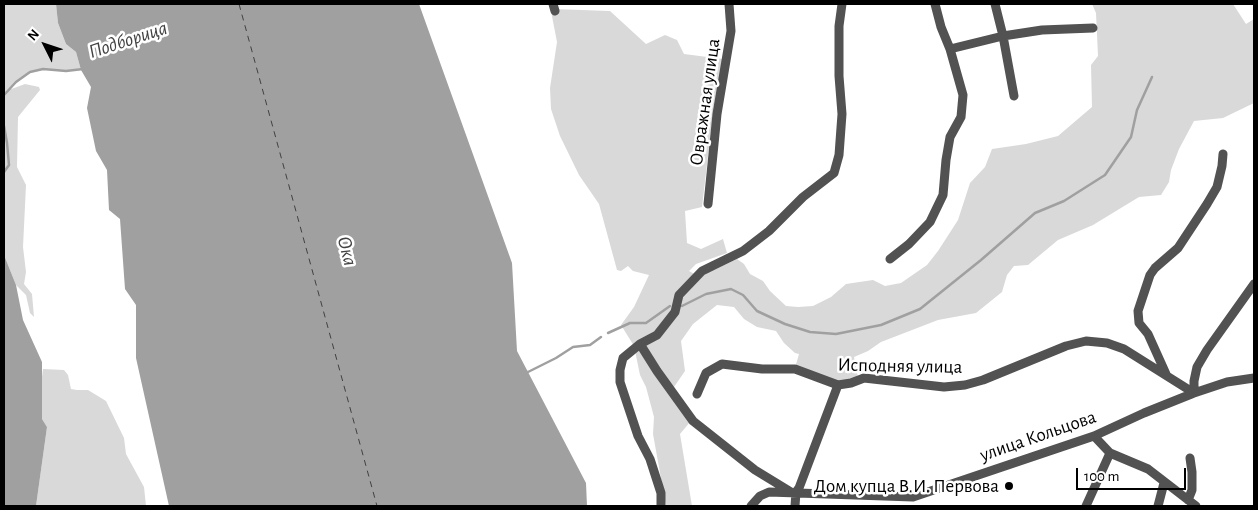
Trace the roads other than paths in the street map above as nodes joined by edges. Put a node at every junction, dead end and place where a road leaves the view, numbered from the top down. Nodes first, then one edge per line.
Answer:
1 (729, 4) edge
2 (842, 4) edge
3 (935, 4) edge
4 (995, 4) edge
5 (1093, 28) dead end
6 (1003, 36) junction
7 (950, 49) junction
8 (1014, 96) dead end
9 (1223, 154) dead end
10 (708, 204) dead end
11 (890, 259) dead end
12 (1254, 284) edge
13 (640, 344) junction
14 (1166, 374) junction
15 (1254, 378) edge
16 (838, 385) junction
17 (1194, 393) junction
18 (698, 394) dead end
19 (1094, 436) junction
20 (1110, 453) junction
21 (1190, 458) dead end
22 (1164, 483) junction
23 (793, 492) junction
24 (913, 497) junction
25 (1188, 500) junction
26 (661, 506) edge
27 (751, 506) edge
28 (795, 506) edge
29 (915, 506) edge
30 (1086, 506) edge
31 (1158, 506) edge
32 (1196, 506) edge

1 - 10 street, Овражная улица
2 - 13 street
3 - 7 street
4 - 6 street
5 - 6 street
6 - 7 street
6 - 8 street
7 - 11 street
9 - 14 street
12 - 17 street
13 - 23 street, улица Кольцова
13 - 26 street
14 - 16 street, Исподняя улица
14 - 17 street, Исподняя улица
15 - 17 street, улица Кольцова
16 - 18 street, Исподняя улица
16 - 23 street
17 - 19 street, улица Кольцова
19 - 20 street
19 - 24 street, улица Кольцова
20 - 22 street
20 - 30 street
21 - 25 street
22 - 25 street
22 - 31 street
23 - 24 street, улица Кольцова
23 - 27 street, улица Кольцова
23 - 28 street
24 - 29 street
25 - 32 street

